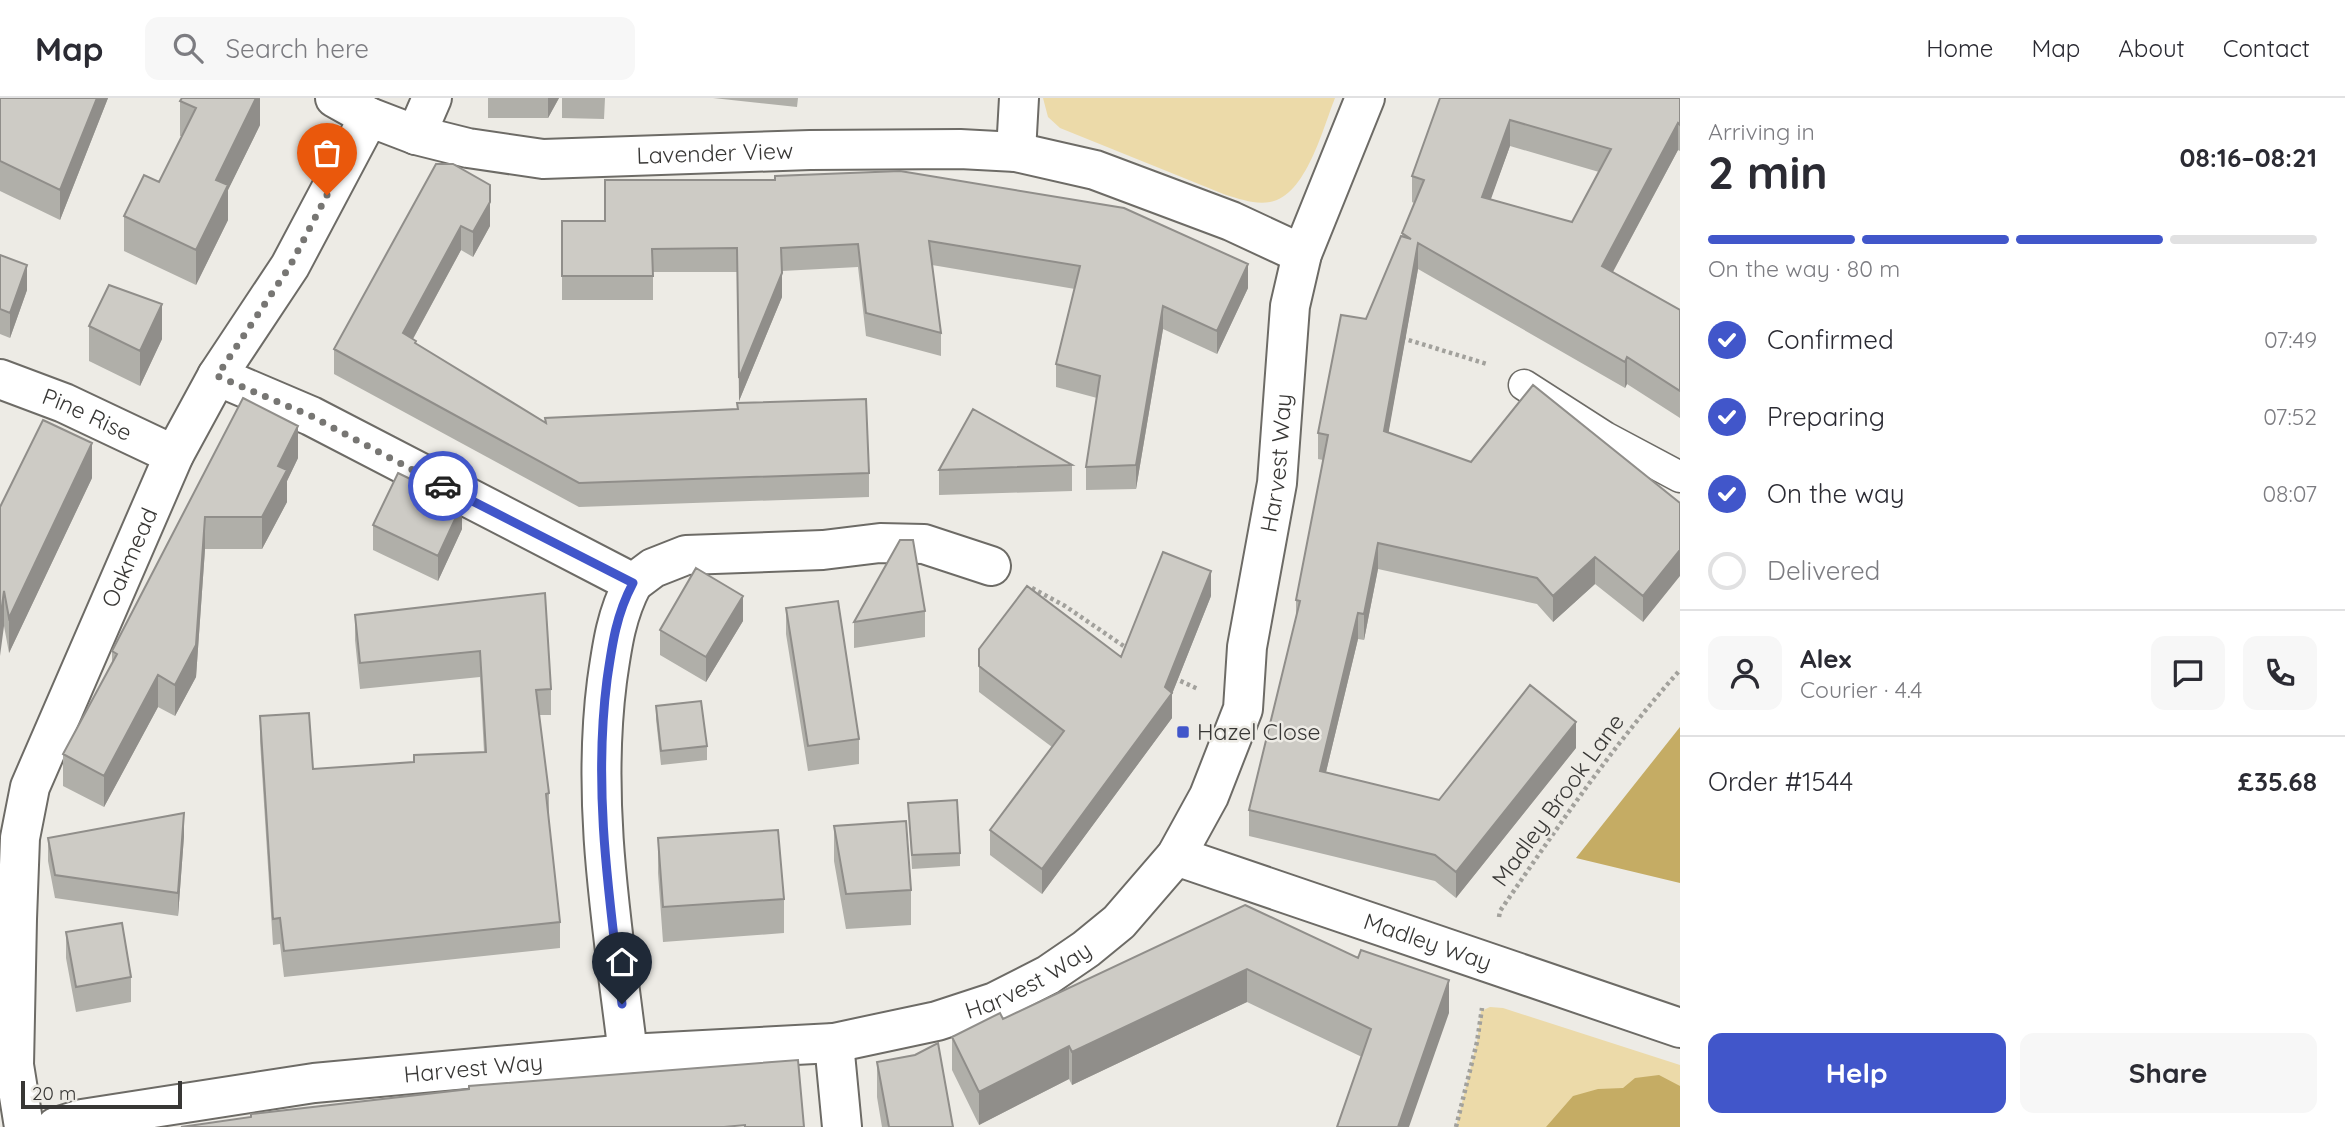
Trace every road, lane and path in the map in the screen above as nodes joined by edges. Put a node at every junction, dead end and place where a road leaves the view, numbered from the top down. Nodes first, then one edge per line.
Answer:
1 (335, 98) edge
2 (432, 98) edge
3 (1019, 98) edge
4 (1365, 98) edge
5 (369, 117) junction
6 (416, 135) junction
7 (1016, 152) junction
8 (1302, 254) junction
9 (1394, 336) edge
10 (217, 376) junction
11 (0, 379) edge
12 (1524, 385) joint
13 (174, 455) junction
14 (1680, 477) edge
15 (991, 566) joint
16 (633, 583) junction
17 (1133, 652) edge
18 (1680, 670) edge
19 (1168, 676) edge
20 (1243, 709) junction
21 (15, 783) edge
22 (1176, 856) junction
23 (1493, 966) junction
24 (1680, 1028) edge
25 (834, 1043) junction
26 (628, 1054) junction
27 (24, 1127) edge
28 (57, 1127) edge
29 (842, 1127) edge
30 (1456, 1127) edge

1 - 5 street
2 - 6 street
3 - 7 street
4 - 8 street, Harvest Way
5 - 6 street
5 - 10 street, Oakmead
6 - 7 street, Lavender View
7 - 8 street, Lavender View
8 - 20 street, Harvest Way
9 - 12 path
10 - 13 street, Oakmead
10 - 16 street
11 - 13 street, Pine Rise
12 - 14 lane
13 - 21 street, Oakmead
15 - 16 street
15 - 17 path
16 - 26 street
18 - 23 path, Madley Brook Lane
19 - 20 path
20 - 22 street, Harvest Way
21 - 27 street, Oakmead
22 - 23 street, Madley Way
22 - 25 street, Harvest Way
23 - 24 street, Madley Way
23 - 30 path, Madley Brook Lane
25 - 26 street, Harvest Way
25 - 29 street
26 - 28 street, Harvest Way

